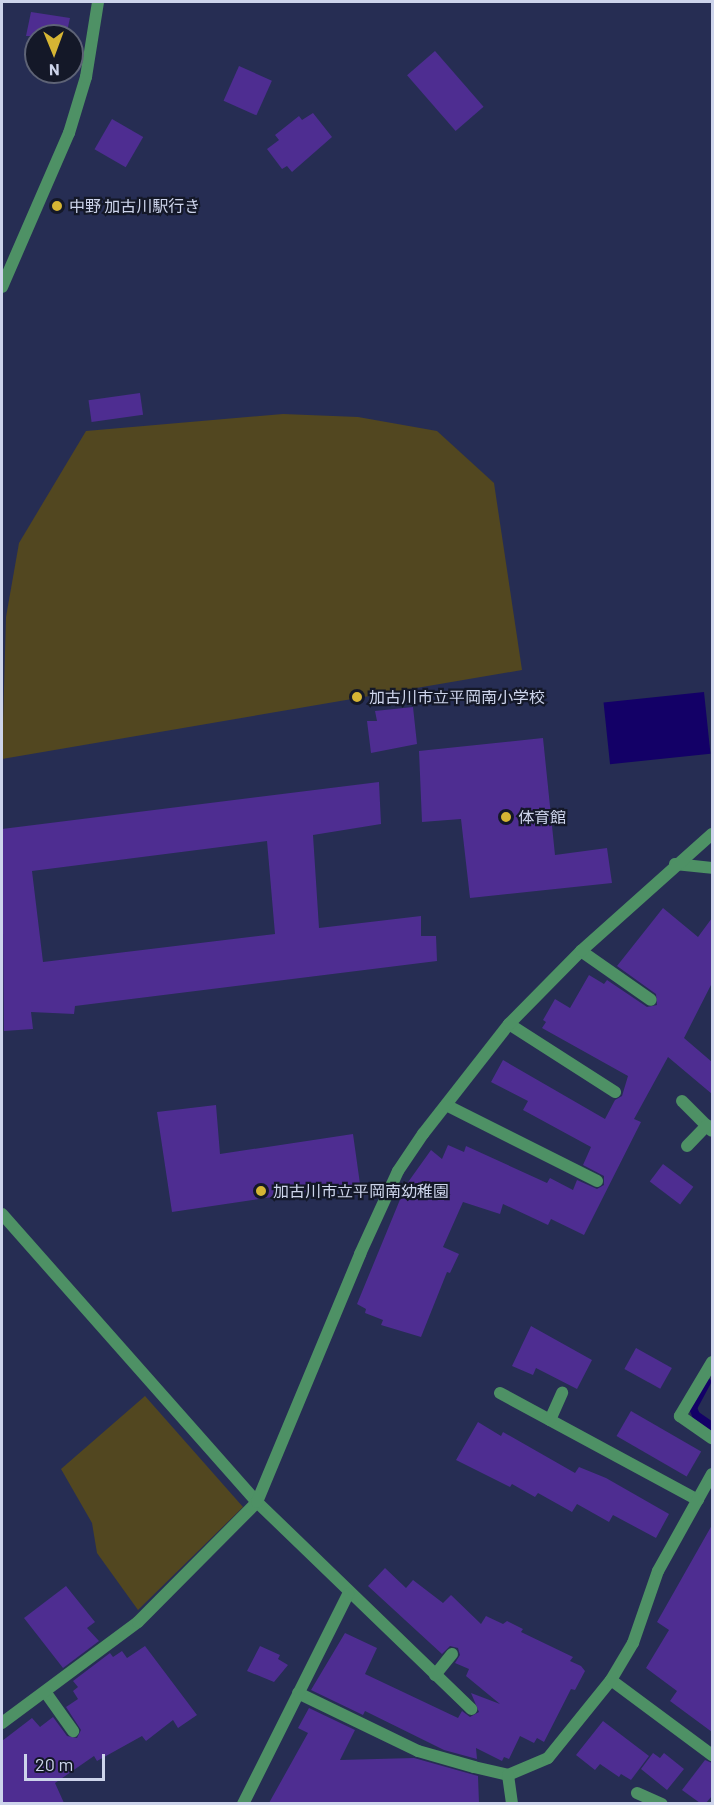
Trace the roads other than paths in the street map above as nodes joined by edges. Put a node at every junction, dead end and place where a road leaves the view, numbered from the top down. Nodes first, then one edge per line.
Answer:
1 (98, 2) edge
2 (2, 287) edge
3 (712, 834) edge
4 (675, 864) junction
5 (712, 868) edge
6 (581, 951) junction
7 (651, 1000) dead end
8 (509, 1024) junction
9 (615, 1092) dead end
10 (682, 1101) dead end
11 (447, 1106) junction
12 (710, 1128) edge
13 (687, 1146) dead end
14 (597, 1180) dead end
15 (2, 1214) edge
16 (712, 1362) edge
17 (562, 1393) dead end
18 (500, 1394) dead end
19 (550, 1420) junction
20 (712, 1438) edge
21 (712, 1476) edge
22 (698, 1500) junction
23 (257, 1502) junction
24 (348, 1594) junction
25 (452, 1654) dead end
26 (435, 1675) junction
27 (611, 1680) junction
28 (46, 1693) junction
29 (297, 1694) junction
30 (471, 1709) dead end
31 (2, 1723) edge
32 (73, 1731) dead end
33 (712, 1755) edge
34 (508, 1775) junction
35 (637, 1793) dead end
36 (243, 1803) edge
37 (512, 1803) edge
38 (662, 1803) edge

1 - 2 street
3 - 4 street
4 - 5 street
4 - 6 street
6 - 7 street
6 - 8 street
8 - 9 street
8 - 11 street
10 - 12 street
11 - 14 street
11 - 23 street
12 - 13 street
15 - 23 street
16 - 20 street
17 - 19 street
18 - 19 street
19 - 22 street
21 - 22 street
22 - 27 street
23 - 24 street
23 - 28 street
24 - 26 street
24 - 29 street
25 - 26 street
26 - 30 street
27 - 33 street
27 - 34 street
28 - 31 street
28 - 32 street
29 - 34 street
29 - 36 street
34 - 37 street
35 - 38 street

